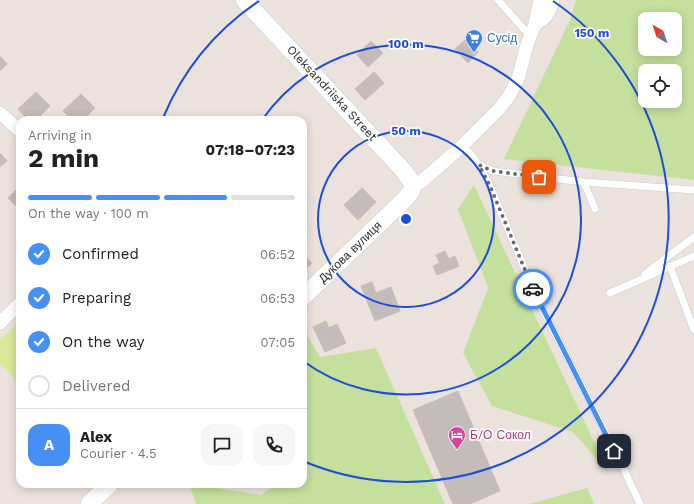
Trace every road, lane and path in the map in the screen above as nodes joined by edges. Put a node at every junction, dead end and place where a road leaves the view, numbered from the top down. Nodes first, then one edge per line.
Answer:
1 (244, 0) edge
2 (498, 0) edge
3 (540, 0) edge
4 (553, 0) edge
5 (535, 24) junction
6 (530, 36) junction
7 (0, 113) edge
8 (16, 127) edge
9 (461, 147) junction
10 (479, 165) junction
11 (584, 182) junction
12 (413, 188) junction
13 (694, 190) edge
14 (595, 210) dead end
15 (694, 237) edge
16 (694, 256) edge
17 (670, 266) junction
18 (636, 281) junction
19 (307, 293) edge
20 (610, 293) dead end
21 (16, 307) edge
22 (0, 323) edge
23 (694, 330) edge
24 (106, 488) edge
25 (89, 504) edge
26 (640, 504) edge

1 - 12 street, Oleksandriiska Street
2 - 6 lane
3 - 5 street
4 - 5 street
5 - 6 street
6 - 9 street
7 - 8 street
9 - 10 lane
9 - 12 street
10 - 11 lane
10 - 26 lane
11 - 13 lane
11 - 14 lane
12 - 19 street, Дукова вулиця
15 - 18 lane
16 - 17 lane
17 - 18 lane
17 - 23 lane
18 - 20 lane
21 - 22 street
24 - 25 street

